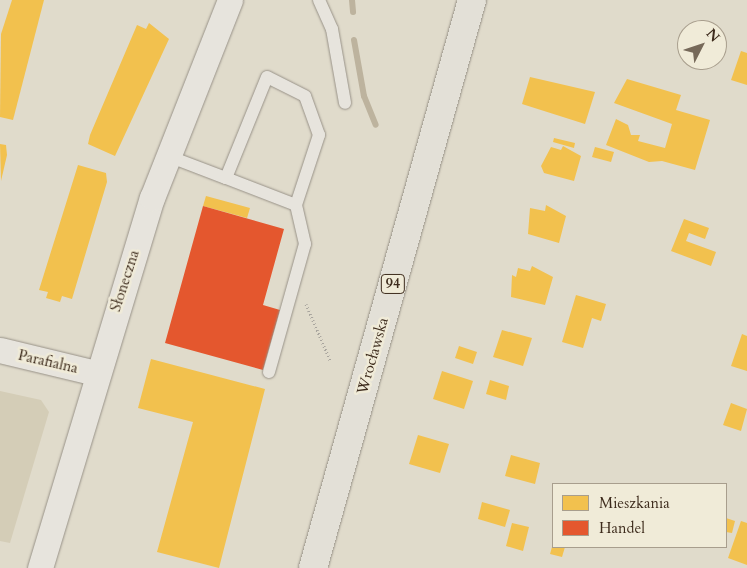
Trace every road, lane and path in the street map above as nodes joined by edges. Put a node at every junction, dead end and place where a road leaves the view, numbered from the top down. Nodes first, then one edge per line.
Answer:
1 (230, 0) edge
2 (319, 0) edge
3 (472, 0) edge
4 (345, 103) dead end
5 (168, 156) junction
6 (226, 178) junction
7 (296, 204) junction
8 (298, 277) junction
9 (0, 350) edge
10 (330, 360) dead end
11 (269, 372) dead end
12 (96, 373) junction
13 (40, 568) edge
14 (313, 568) edge

1 - 5 street, Słoneczna
2 - 4 lane
3 - 14 main road, Wrocławska / 94
5 - 6 lane
5 - 12 street, Słoneczna
6 - 7 lane
6 - 7 lane
7 - 8 lane
8 - 10 path
8 - 11 lane
9 - 12 street, Parafialna
12 - 13 street, Słoneczna

